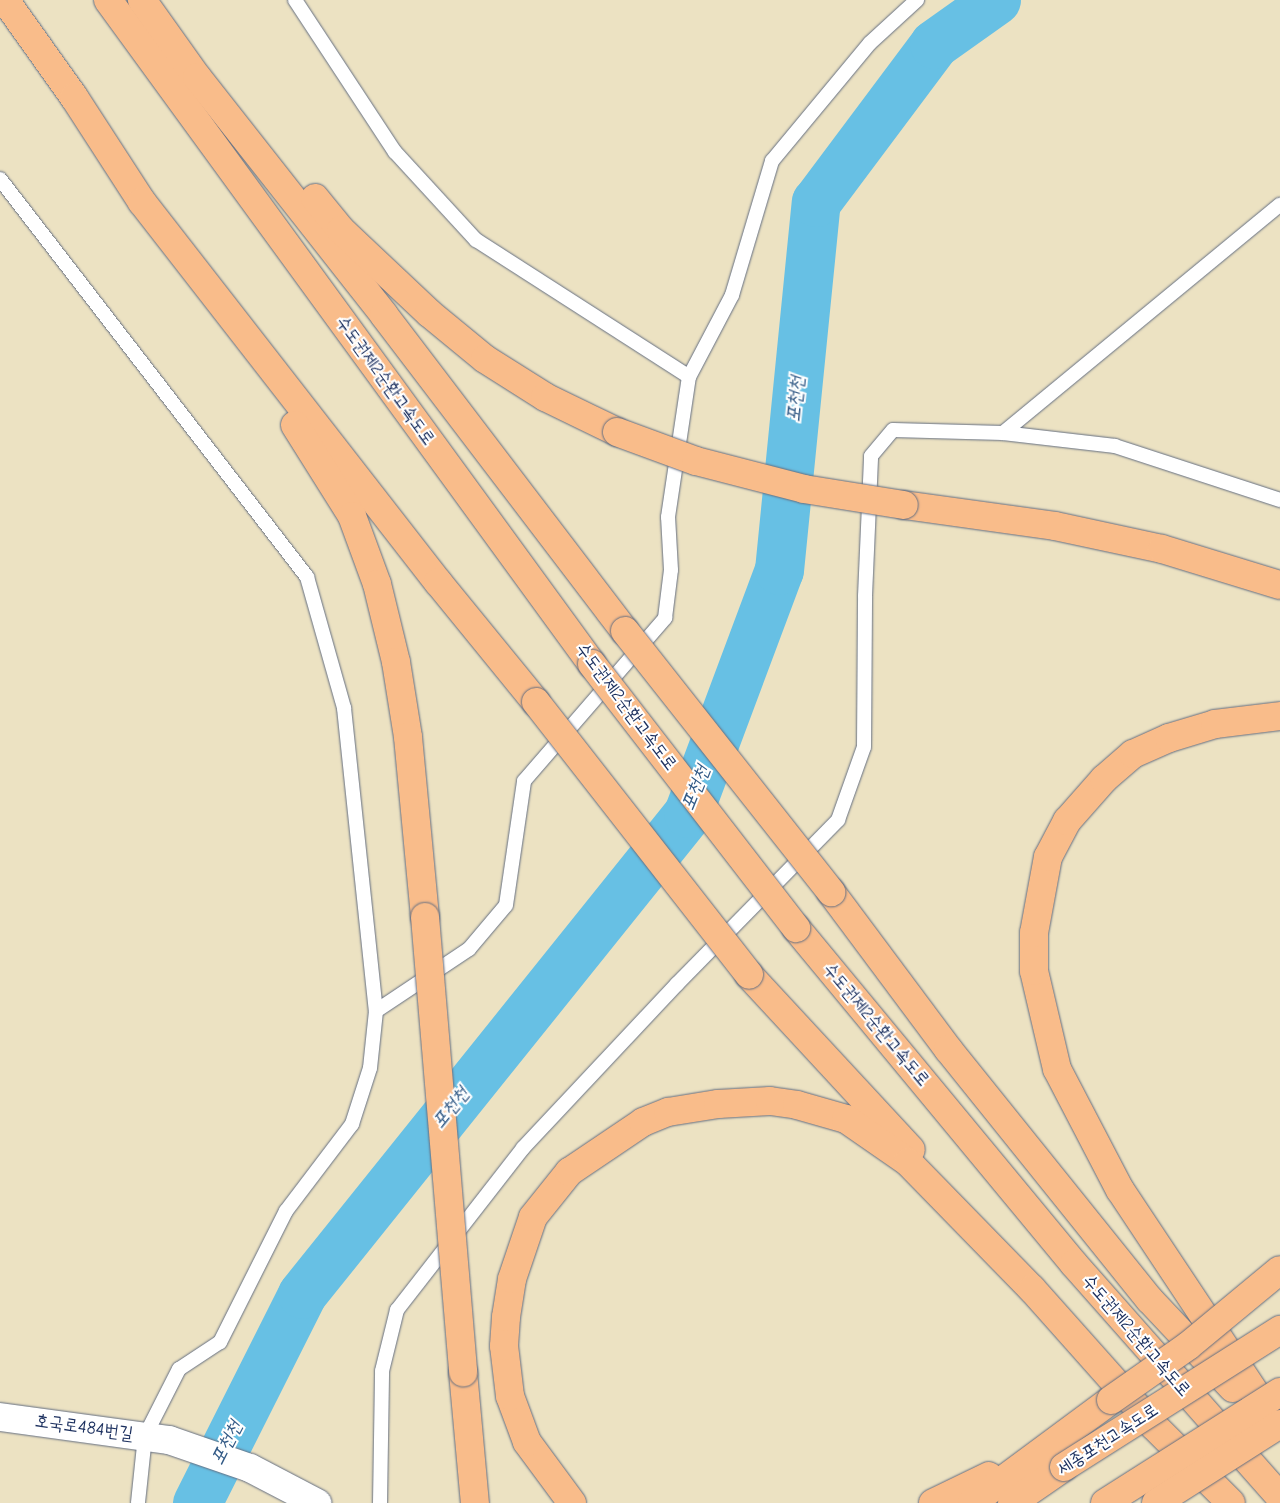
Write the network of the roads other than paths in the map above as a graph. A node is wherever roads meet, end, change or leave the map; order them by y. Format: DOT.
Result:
graph roads {
  1 [pos="4,0"];
  2 [pos="108,0"];
  3 [pos="142,0"];
  4 [pos="152,0"];
  5 [pos="295,0"];
  6 [pos="917,0"];
  7 [pos="175,38"];
  8 [pos="0,179"];
  9 [pos="1280,205"];
  10 [pos="181,253"];
  11 [pos="689,377"];
  12 [pos="1003,433"];
  13 [pos="1280,500"];
  14 [pos="1162,549"];
  15 [pos="1280,584"];
  16 [pos="1280,599"];
  17 [pos="1280,716"];
  18 [pos="376,1012"];
  19 [pos="1280,1270"];
  20 [pos="1032,1289"];
  21 [pos="1280,1294"];
  22 [pos="1280,1330"];
  23 [pos="1188,1346"];
  24 [pos="1280,1392"];
  25 [pos="0,1417"];
  26 [pos="1280,1424"];
  27 [pos="1280,1430"];
  28 [pos="157,1438"];
  29 [pos="1280,1439"];
  30 [pos="1048,1444"];
  31 [pos="1280,1497"];
  32 [pos="138,1503"];
  33 [pos="317,1503"];
  34 [pos="380,1503"];
  35 [pos="475,1503"];
  36 [pos="572,1503"];
  37 [pos="933,1503"];
  38 [pos="972,1503"];
  39 [pos="1012,1503"];
  40 [pos="1105,1503"];
  41 [pos="1156,1503"];
  42 [pos="1231,1503"];
  1 -- 10 [label="highway"];
  2 -- 31 [label="highway, 수도권제2순환고속도로, bridge"];
  3 -- 7 [label="highway, 수도권제2순환고속도로"];
  4 -- 7 [label="highway"];
  5 -- 11 [label="lane"];
  6 -- 11 [label="lane"];
  7 -- 14 [label="highway, bridge"];
  7 -- 29 [label="highway, 수도권제2순환고속도로, bridge"];
  8 -- 18 [label="lane"];
  9 -- 12 [label="lane"];
  10 -- 20 [label="highway, bridge"];
  10 -- 35 [label="highway, bridge"];
  11 -- 18 [label="lane"];
  12 -- 13 [label="lane"];
  12 -- 34 [label="lane"];
  14 -- 15 [label="highway"];
  14 -- 16 [label="highway"];
  17 -- 27 [label="highway"];
  18 -- 28 [label="lane"];
  19 -- 23 [label="highway, bridge"];
  20 -- 36 [label="highway"];
  20 -- 42 [label="highway"];
  21 -- 23 [label="highway, bridge"];
  22 -- 39 [label="highway, 세종포천고속도로, bridge"];
  23 -- 30 [label="highway, bridge"];
  24 -- 40 [label="highway, bridge"];
  25 -- 28 [label="street, 호국로484번길"];
  26 -- 41 [label="highway, bridge"];
  28 -- 32 [label="lane"];
  28 -- 33 [label="street, 호국로484번길"];
  30 -- 37 [label="highway"];
  30 -- 38 [label="highway"];
}
